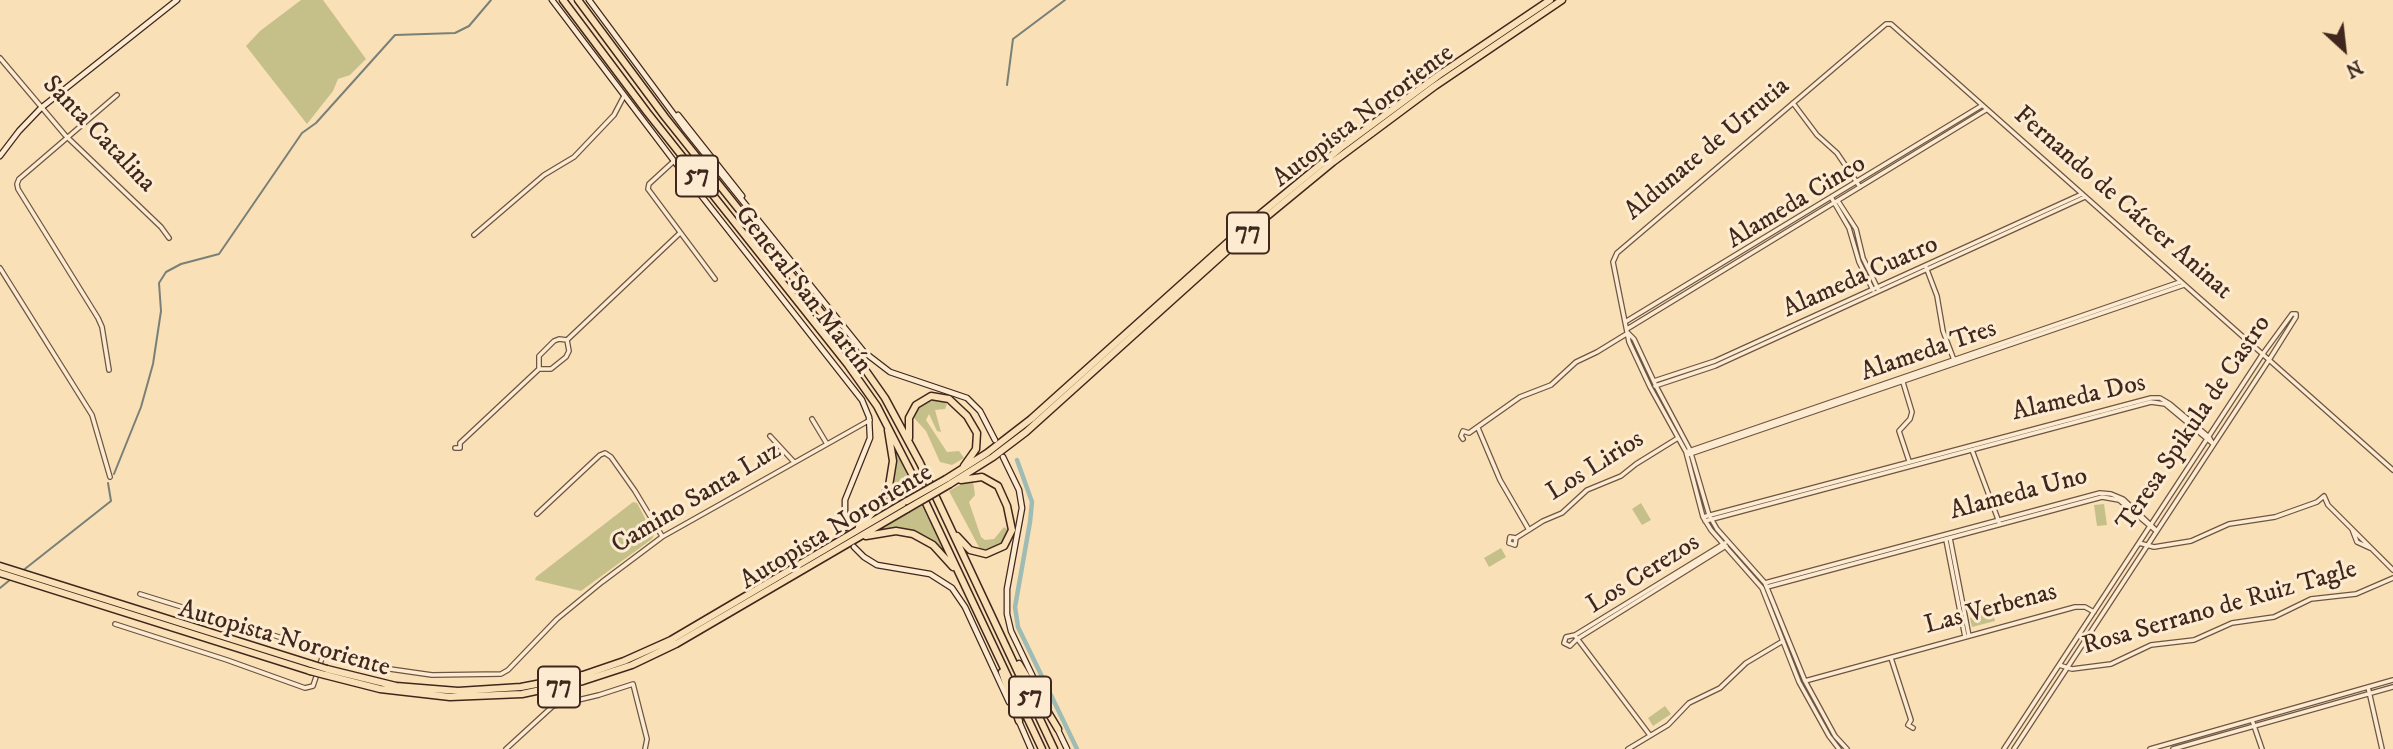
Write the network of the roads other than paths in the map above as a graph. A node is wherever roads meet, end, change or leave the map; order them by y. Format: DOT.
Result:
graph roads {
  1 [pos="177,0"];
  2 [pos="552,0"];
  3 [pos="563,0"];
  4 [pos="578,0"];
  5 [pos="589,0"];
  6 [pos="1550,0"];
  7 [pos="1562,0"];
  8 [pos="1887,24"];
  9 [pos="0,58"];
  10 [pos="5,64"];
  11 [pos="0,69"];
  12 [pos="117,95"];
  13 [pos="624,96"];
  14 [pos="1793,103"];
  15 [pos="1981,106"];
  16 [pos="41,108"];
  17 [pos="1986,110"];
  18 [pos="67,137"];
  19 [pos="0,156"];
  20 [pos="674,161"];
  21 [pos="1856,182"];
  22 [pos="1860,187"];
  23 [pos="1833,196"];
  24 [pos="2083,196"];
  25 [pos="1836,202"];
  26 [pos="680,233"];
  27 [pos="474,235"];
  28 [pos="169,238"];
  29 [pos="1926,267"];
  30 [pos="0,268"];
  31 [pos="715,279"];
  32 [pos="2182,283"];
  33 [pos="1876,290"];
  34 [pos="1625,322"];
  35 [pos="1628,331"];
  36 [pos="568,340"];
  37 [pos="2262,355"];
  38 [pos="2269,360"];
  39 [pos="1954,361"];
  40 [pos="539,369"];
  41 [pos="109,370"];
  42 [pos="1902,379"];
  43 [pos="1652,384"];
  44 [pos="884,418"];
  45 [pos="812,419"];
  46 [pos="870,420"];
  47 [pos="1478,428"];
  48 [pos="1469,433"];
  49 [pos="770,436"];
  50 [pos="1681,436"];
  51 [pos="995,439"];
  52 [pos="2207,439"];
  53 [pos="460,443"];
  54 [pos="827,444"];
  55 [pos="910,444"];
  56 [pos="2213,444"];
  57 [pos="1971,447"];
  58 [pos="1689,453"];
  59 [pos="1003,457"];
  60 [pos="794,462"];
  61 [pos="1910,464"];
  62 [pos="2393,470"];
  63 [pos="957,472"];
  64 [pos="110,477"];
  65 [pos="948,482"];
  66 [pos="907,505"];
  67 [pos="537,514"];
  68 [pos="1707,518"];
  69 [pos="1999,523"];
  70 [pos="2150,525"];
  71 [pos="845,528"];
  72 [pos="1529,530"];
  73 [pos="952,531"];
  74 [pos="2157,531"];
  75 [pos="853,533"];
  76 [pos="1948,536"];
  77 [pos="663,537"];
  78 [pos="1516,538"];
  79 [pos="1727,543"];
  80 [pos="2139,543"];
  81 [pos="851,546"];
  82 [pos="2146,547"];
  83 [pos="1,570"];
  84 [pos="2393,570"];
  85 [pos="962,580"];
  86 [pos="2392,580"];
  87 [pos="1766,585"];
  88 [pos="1760,587"];
  89 [pos="140,594"];
  90 [pos="2094,612"];
  91 [pos="2100,616"];
  92 [pos="115,624"];
  93 [pos="1967,637"];
  94 [pos="1786,639"];
  95 [pos="1006,644"];
  96 [pos="994,647"];
  97 [pos="324,652"];
  98 [pos="1891,658"];
  99 [pos="2059,665"];
  100 [pos="2066,669"];
  101 [pos="326,672"];
  102 [pos="2393,680"];
  103 [pos="1802,681"];
  104 [pos="2368,687"];
  105 [pos="2393,687"];
  106 [pos="2370,694"];
  107 [pos="1911,720"];
  108 [pos="2252,720"];
  109 [pos="1019,721"];
  110 [pos="2253,726"];
  111 [pos="1058,729"];
  112 [pos="1649,734"];
  113 [pos="2175,742"];
  114 [pos="1838,747"];
  115 [pos="645,748"];
  116 [pos="506,749"];
  117 [pos="1031,749"];
  118 [pos="1042,749"];
  119 [pos="1055,749"];
  120 [pos="1067,749"];
  121 [pos="1628,749"];
  122 [pos="1847,749"];
  123 [pos="2004,749"];
  124 [pos="2014,749"];
  125 [pos="2150,749"];
  126 [pos="2176,749"];
  127 [pos="2262,749"];
  128 [pos="2382,749"];
  1 -- 16 [label="street"];
  2 -- 13 [label="street, General San Martín"];
  3 -- 44 [label="highway, 57"];
  4 -- 55 [label="highway, 57"];
  5 -- 51 [label="street, General San Martín"];
  6 -- 63 [label="highway, Autopista Nororiente / 77"];
  7 -- 65 [label="highway, Autopista Nororiente / 77"];
  8 -- 14 [label="street, Aldunate de Urrutia"];
  8 -- 15 [label="street, Fernando de Cárcer Aninat"];
  9 -- 10 [label="street, Santa Catalina"];
  10 -- 11 [label="street"];
  10 -- 16 [label="street, Santa Catalina"];
  12 -- 18 [label="street"];
  13 -- 20 [label="street, General San Martín"];
  13 -- 27 [label="street"];
  14 -- 21 [label="street"];
  14 -- 34 [label="street, Aldunate de Urrutia"];
  15 -- 17 [label="street, Fernando de Cárcer Aninat"];
  15 -- 21 [label="street, Alameda Cinco"];
  16 -- 18 [label="street, Santa Catalina"];
  16 -- 19 [label="street"];
  17 -- 22 [label="street, Alameda Cinco"];
  17 -- 24 [label="street, Fernando de Cárcer Aninat"];
  18 -- 28 [label="street, Santa Catalina"];
  18 -- 41 [label="street"];
  20 -- 26 [label="street"];
  20 -- 46 [label="street, General San Martín"];
  21 -- 22 [label="street"];
  21 -- 23 [label="street, Alameda Cinco"];
  22 -- 25 [label="street, Alameda Cinco"];
  23 -- 25 [label="street"];
  23 -- 34 [label="street, Alameda Cinco"];
  24 -- 29 [label="street, Alameda Cuatro"];
  24 -- 32 [label="street, Fernando de Cárcer Aninat"];
  25 -- 33 [label="street"];
  25 -- 35 [label="street, Alameda Cinco"];
  26 -- 31 [label="street"];
  26 -- 36 [label="street"];
  29 -- 33 [label="street, Alameda Cuatro"];
  29 -- 39 [label="street"];
  30 -- 64 [label="street"];
  32 -- 37 [label="street, Fernando de Cárcer Aninat"];
  32 -- 39 [label="street, Alameda Tres"];
  33 -- 43 [label="street, Alameda Cuatro"];
  34 -- 35 [label="street, Aldunate de Urrutia"];
  35 -- 43 [label="street, Aldunate de Urrutia"];
  35 -- 47 [label="street"];
  36 -- 40 [label="street"];
  36 -- 40 [label="street"];
  37 -- 38 [label="street, Fernando de Cárcer Aninat"];
  37 -- 38 [label="street, Teresa Spikula de Castro"];
  37 -- 52 [label="street, Teresa Spikula de Castro"];
  38 -- 56 [label="street, Teresa Spikula de Castro"];
  38 -- 62 [label="street, Fernando de Cárcer Aninat"];
  39 -- 42 [label="street, Alameda Tres"];
  40 -- 53 [label="street"];
  42 -- 58 [label="street, Alameda Tres"];
  42 -- 61 [label="street"];
  43 -- 50 [label="street, Aldunate de Urrutia"];
  44 -- 75 [label="highway"];
  44 -- 85 [label="highway, 57"];
  45 -- 54 [label="street"];
  46 -- 54 [label="street, Camino Santa Luz"];
  46 -- 71 [label="street"];
  47 -- 48 [label="street"];
  47 -- 72 [label="street, Los Lirios"];
  49 -- 60 [label="street"];
  50 -- 58 [label="street, Aldunate de Urrutia"];
  50 -- 72 [label="street, Los Lirios"];
  52 -- 56 [label="street, Alameda Dos"];
  52 -- 57 [label="street, Alameda Dos"];
  52 -- 70 [label="street, Teresa Spikula de Castro"];
  54 -- 60 [label="street, Camino Santa Luz"];
  55 -- 63 [label="highway"];
  55 -- 73 [label="highway, 57"];
  56 -- 74 [label="street, Teresa Spikula de Castro"];
  57 -- 61 [label="street, Alameda Dos"];
  57 -- 69 [label="street"];
  58 -- 68 [label="street, Aldunate de Urrutia"];
  59 -- 111 [label="street"];
  60 -- 77 [label="street, Camino Santa Luz"];
  61 -- 68 [label="street, Alameda Dos"];
  63 -- 65 [label="highway, Autopista Nororiente / 77"];
  65 -- 66 [label="highway, Autopista Nororiente / 77, bridge"];
  65 -- 73 [label="highway"];
  66 -- 75 [label="highway, Autopista Nororiente / 77"];
  66 -- 81 [label="highway, Autopista Nororiente / 77"];
  67 -- 77 [label="street"];
  68 -- 79 [label="street, Aldunate de Urrutia"];
  69 -- 70 [label="street, Alameda Uno"];
  69 -- 76 [label="street, Alameda Uno"];
  70 -- 74 [label="street, Alameda Uno"];
  70 -- 80 [label="street, Teresa Spikula de Castro"];
  72 -- 78 [label="street, Los Lirios"];
  73 -- 95 [label="highway, 57"];
  74 -- 82 [label="street, Teresa Spikula de Castro"];
  75 -- 101 [label="highway, Autopista Nororiente / 77"];
  76 -- 87 [label="street, Alameda Uno"];
  76 -- 93 [label="street"];
  77 -- 97 [label="street, Camino Santa Luz"];
  79 -- 87 [label="street, Aldunate de Urrutia"];
  79 -- 88 [label="street, Aldunate de Urrutia"];
  79 -- 112 [label="street, Los Cerezos"];
  80 -- 82 [label="street"];
  80 -- 90 [label="street, Teresa Spikula de Castro"];
  81 -- 85 [label="highway"];
  81 -- 101 [label="highway, Autopista Nororiente / 77"];
  81 -- 109 [label="street"];
  82 -- 84 [label="street, Rosa Serrano de Ruiz Tagle"];
  82 -- 91 [label="street, Teresa Spikula de Castro"];
  83 -- 101 [label="highway, Autopista Nororiente / 77, bridge"];
  85 -- 96 [label="highway, 57"];
  86 -- 100 [label="street, Rosa Serrano de Ruiz Tagle"];
  87 -- 88 [label="street, Alameda Uno"];
  87 -- 94 [label="street, Aldunate de Urrutia"];
  88 -- 94 [label="street, Aldunate de Urrutia"];
  89 -- 97 [label="street"];
  90 -- 91 [label="street, Las Verbenas"];
  90 -- 93 [label="street, Las Verbenas"];
  90 -- 99 [label="street, Teresa Spikula de Castro"];
  91 -- 100 [label="street, Teresa Spikula de Castro"];
  92 -- 97 [label="street"];
  93 -- 98 [label="street, Las Verbenas"];
  94 -- 103 [label="street, Aldunate de Urrutia"];
  94 -- 112 [label="street"];
  95 -- 111 [label="highway"];
  95 -- 119 [label="highway, 57"];
  96 -- 109 [label="highway"];
  96 -- 118 [label="highway, 57"];
  98 -- 103 [label="street, Las Verbenas"];
  98 -- 107 [label="street"];
  99 -- 100 [label="street, Rosa Serrano de Ruiz Tagle"];
  99 -- 123 [label="street, Teresa Spikula de Castro"];
  100 -- 124 [label="street, Teresa Spikula de Castro"];
  102 -- 104 [label="street"];
  103 -- 114 [label="street, Aldunate de Urrutia"];
  104 -- 106 [label="street"];
  104 -- 108 [label="street"];
  105 -- 106 [label="street"];
  106 -- 110 [label="street"];
  106 -- 128 [label="street"];
  108 -- 110 [label="street"];
  108 -- 113 [label="street"];
  109 -- 117 [label="street"];
  110 -- 126 [label="street"];
  110 -- 127 [label="street"];
  111 -- 120 [label="street"];
  112 -- 121 [label="street"];
  113 -- 125 [label="street"];
  113 -- 126 [label="street"];
  114 -- 122 [label="street, Aldunate de Urrutia"];
  115 -- 116 [label="street"];
}
